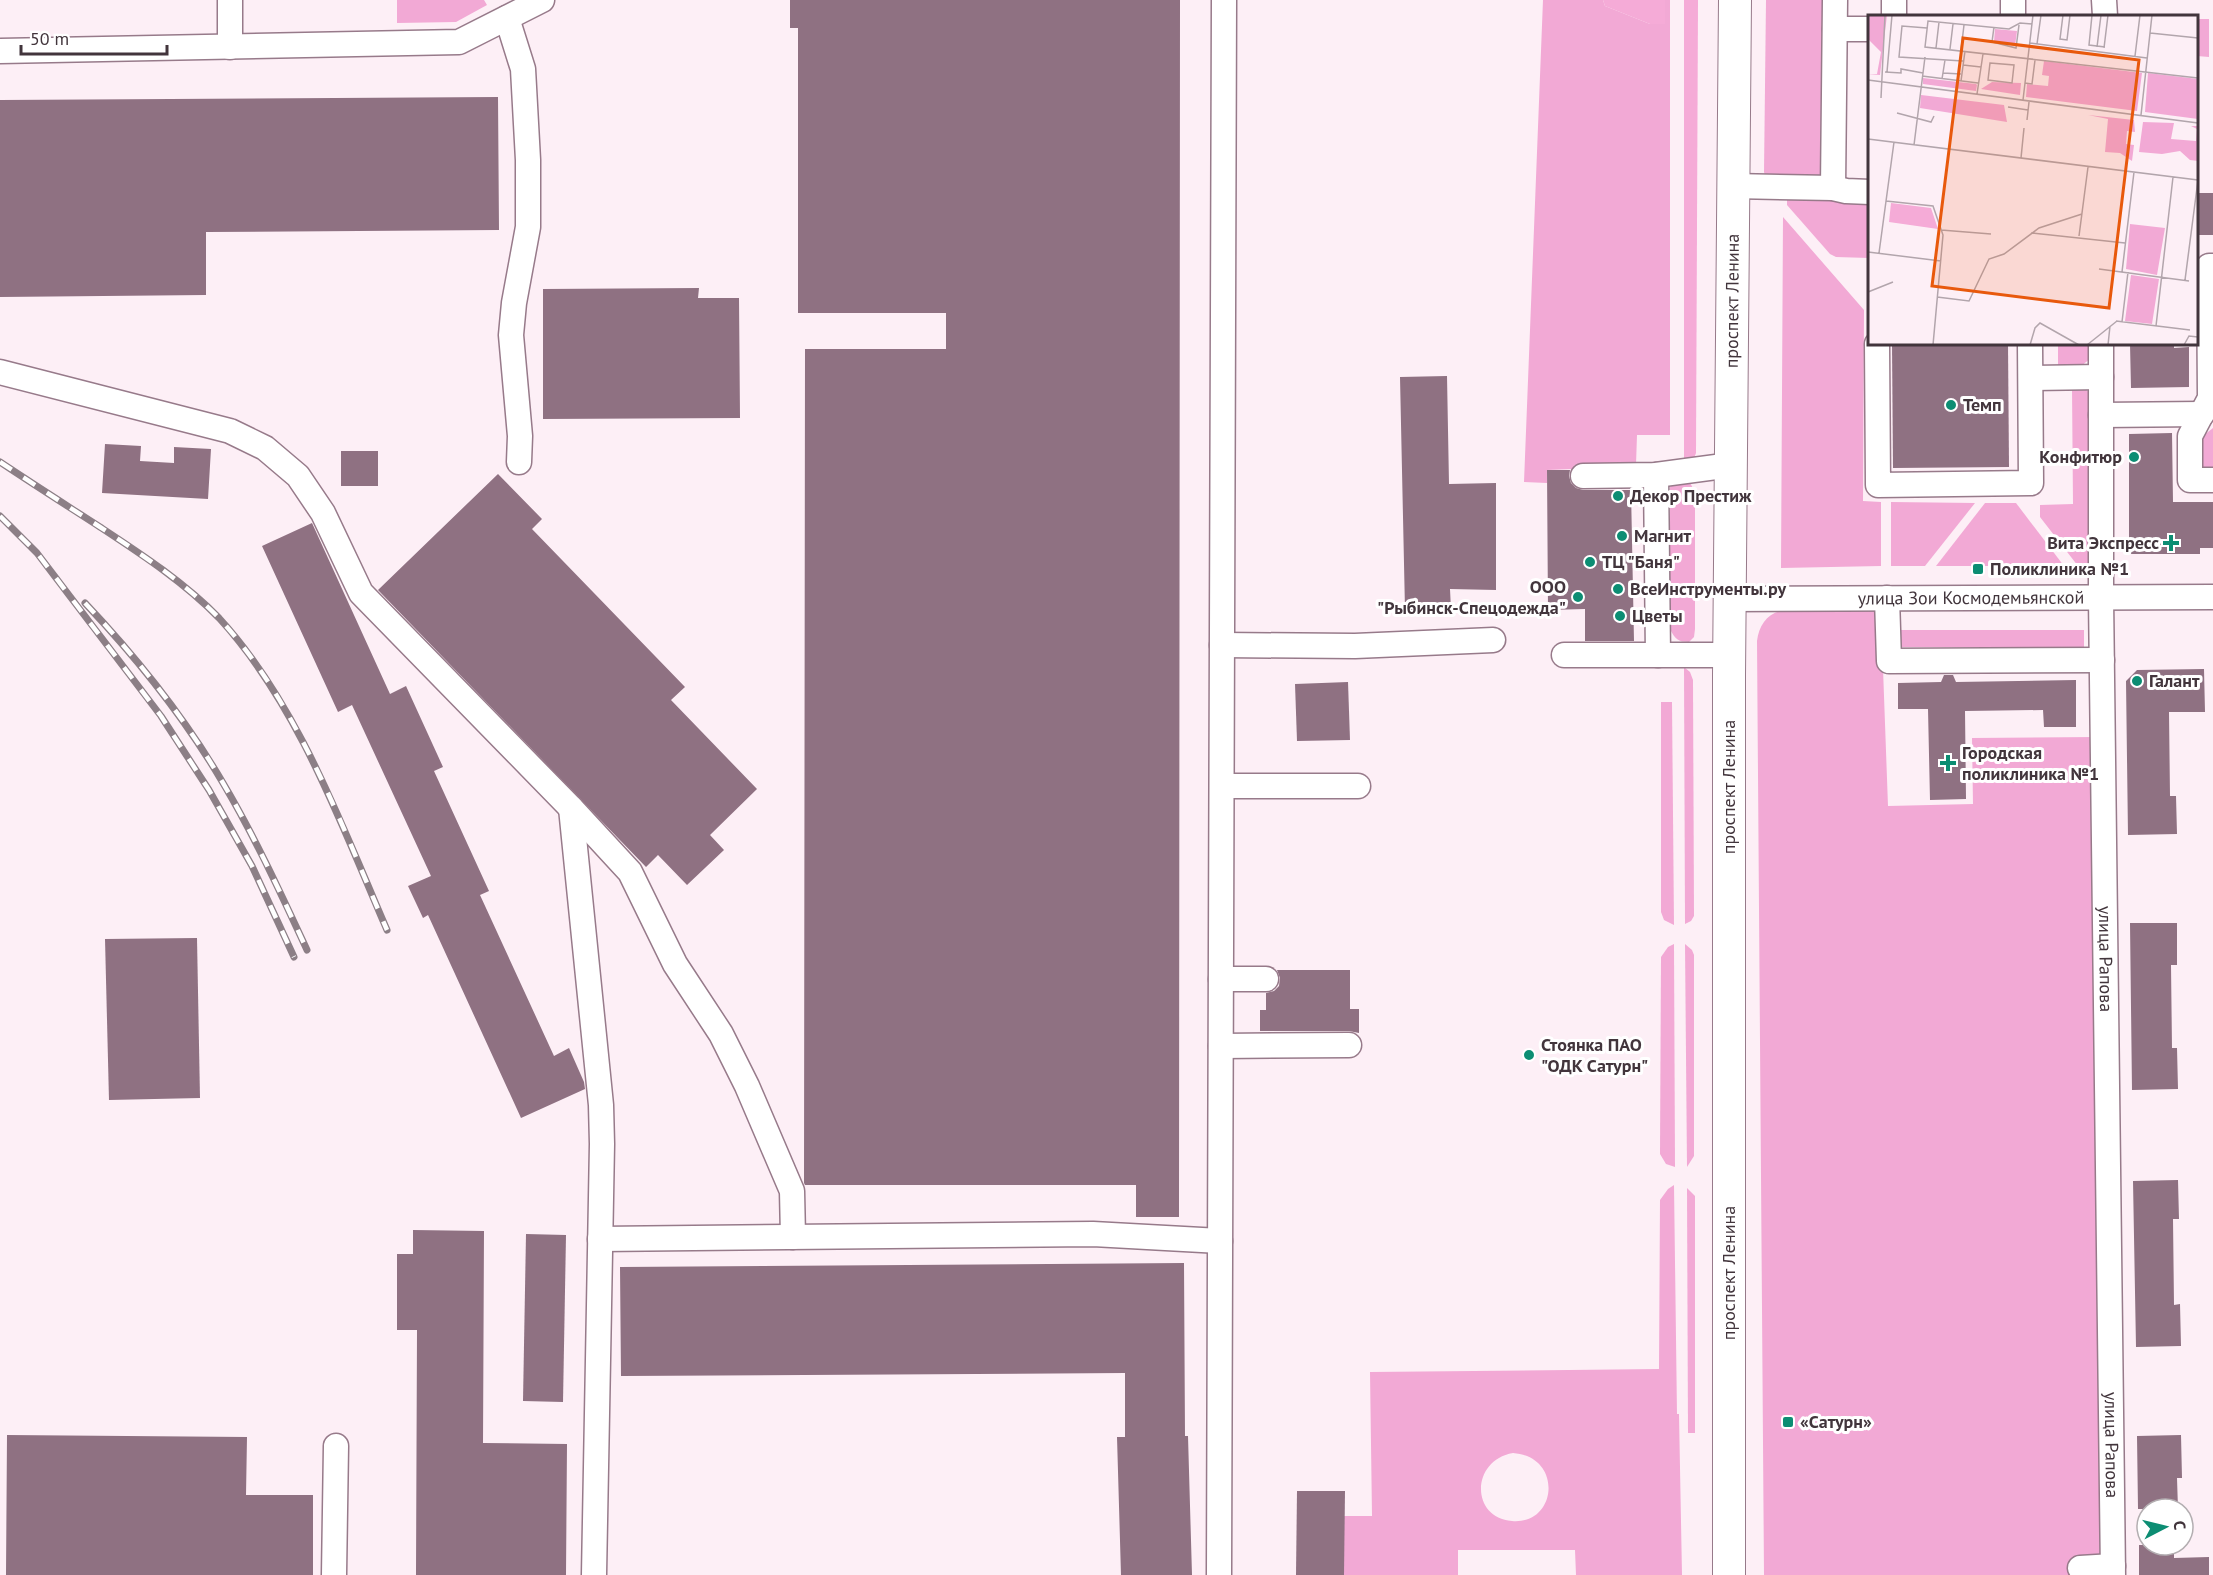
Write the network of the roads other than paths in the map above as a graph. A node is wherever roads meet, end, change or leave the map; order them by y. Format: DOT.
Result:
graph roads {
  1 [pos="230,0"];
  2 [pos="542,0"];
  3 [pos="1224,0"];
  4 [pos="1735,0"];
  5 [pos="1835,0"];
  6 [pos="2104,0"];
  7 [pos="2105,15"];
  8 [pos="507,18"];
  9 [pos="1835,29"];
  10 [pos="1868,30"];
  11 [pos="230,47"];
  12 [pos="0,51"];
  13 [pos="1733,186"];
  14 [pos="1833,188"];
  15 [pos="1868,192"];
  16 [pos="2213,266"];
  17 [pos="1877,345"];
  18 [pos="2030,345"];
  19 [pos="2101,345"];
  20 [pos="0,372"];
  21 [pos="2101,377"];
  22 [pos="2031,378"];
  23 [pos="2202,414"];
  24 [pos="2101,415"];
  25 [pos="519,462"];
  26 [pos="1731,465"];
  27 [pos="1656,475"];
  28 [pos="1583,476"];
  29 [pos="2213,480"];
  30 [pos="2102,597"];
  31 [pos="2213,597"];
  32 [pos="1887,598"];
  33 [pos="1729,599"];
  34 [pos="1493,640"];
  35 [pos="1222,645"];
  36 [pos="1564,655"];
  37 [pos="1658,655"];
  38 [pos="1729,655"];
  39 [pos="2102,660"];
  40 [pos="1222,786"];
  41 [pos="1358,786"];
  42 [pos="571,808"];
  43 [pos="1221,979"];
  44 [pos="1266,979"];
  45 [pos="1349,1045"];
  46 [pos="1221,1046"];
  47 [pos="793,1237"];
  48 [pos="600,1239"];
  49 [pos="1220,1241"];
  50 [pos="336,1446"];
  51 [pos="2080,1568"];
  52 [pos="2113,1571"];
  53 [pos="334,1575"];
  54 [pos="594,1575"];
  55 [pos="1219,1575"];
  56 [pos="1729,1575"];
  1 -- 11 [label="street"];
  2 -- 8 [label="street"];
  3 -- 35 [label="street"];
  4 -- 13 [label="main road, проспект Ленина"];
  5 -- 9 [label="street"];
  6 -- 7 [label="street"];
  8 -- 11 [label="street"];
  8 -- 25 [label="street"];
  9 -- 10 [label="street"];
  9 -- 14 [label="street"];
  11 -- 12 [label="street"];
  13 -- 14 [label="street"];
  13 -- 26 [label="main road, проспект Ленина"];
  14 -- 15 [label="street"];
  16 -- 23 [label="street"];
  17 -- 22 [label="street"];
  18 -- 22 [label="street"];
  19 -- 21 [label="street, улица Рапова"];
  20 -- 42 [label="street"];
  21 -- 22 [label="street"];
  21 -- 24 [label="street, улица Рапова"];
  23 -- 24 [label="street"];
  23 -- 29 [label="street"];
  24 -- 30 [label="street, улица Рапова"];
  26 -- 27 [label="street"];
  26 -- 33 [label="main road, проспект Ленина"];
  27 -- 28 [label="street"];
  27 -- 37 [label="street"];
  30 -- 31 [label="street, улица Зои Космодемьянской"];
  30 -- 32 [label="street, улица Зои Космодемьянской"];
  30 -- 39 [label="street, улица Рапова"];
  32 -- 33 [label="street, улица Зои Космодемьянской"];
  32 -- 39 [label="street"];
  33 -- 38 [label="main road, проспект Ленина"];
  34 -- 35 [label="street"];
  35 -- 40 [label="street"];
  36 -- 37 [label="street"];
  37 -- 38 [label="street"];
  38 -- 56 [label="main road, проспект Ленина"];
  39 -- 52 [label="street, улица Рапова"];
  40 -- 41 [label="street"];
  40 -- 43 [label="street"];
  42 -- 47 [label="street"];
  42 -- 48 [label="street"];
  43 -- 44 [label="street"];
  43 -- 46 [label="street"];
  45 -- 46 [label="street"];
  46 -- 49 [label="street"];
  47 -- 48 [label="street"];
  47 -- 49 [label="street"];
  48 -- 54 [label="street"];
  49 -- 55 [label="street"];
  50 -- 53 [label="street"];
  51 -- 52 [label="street"];
}
